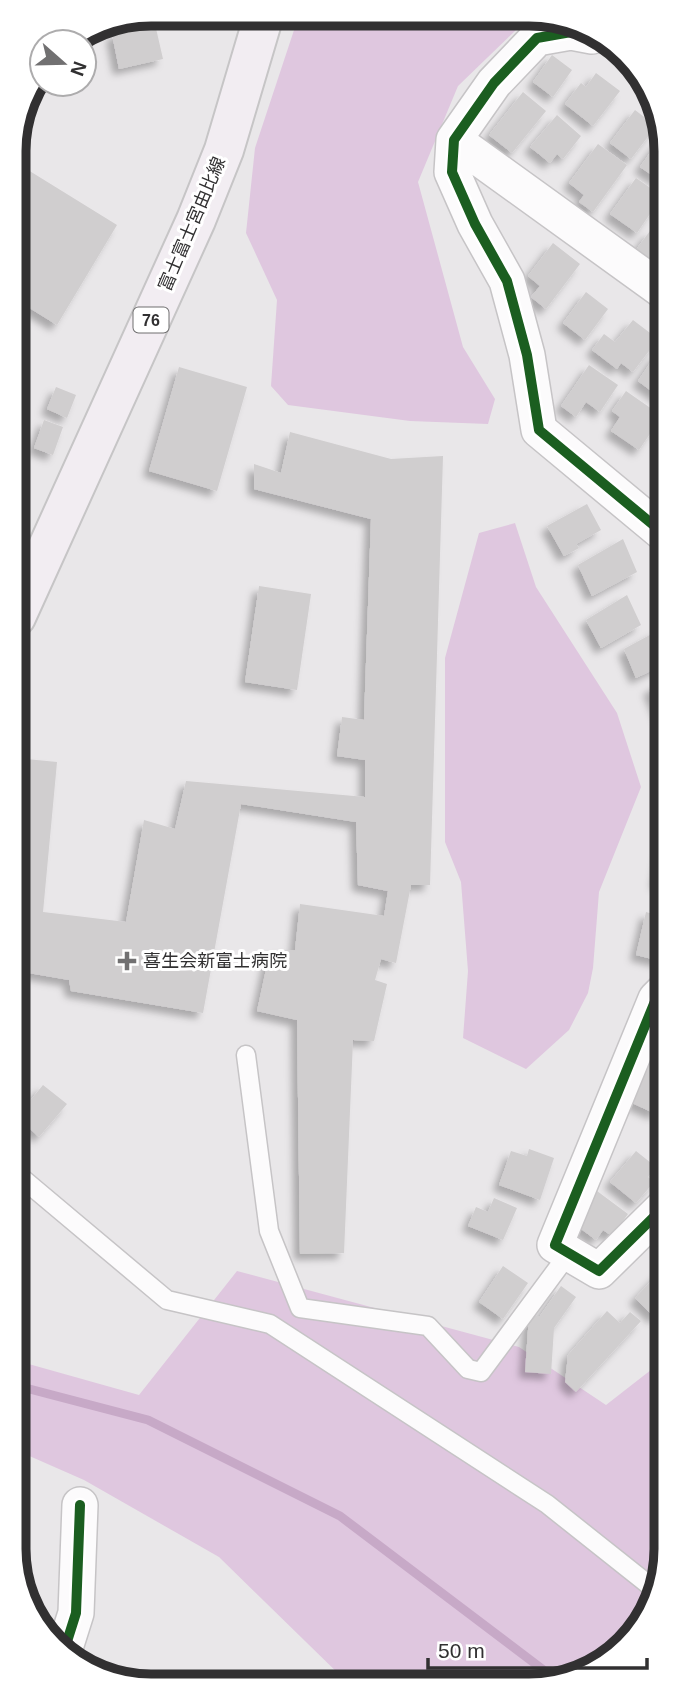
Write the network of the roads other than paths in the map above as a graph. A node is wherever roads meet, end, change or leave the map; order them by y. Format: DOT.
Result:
graph roads {
  1 [pos="261,26"];
  2 [pos="567,33"];
  3 [pos="454,140"];
  4 [pos="654,284"];
  5 [pos="654,525"];
  6 [pos="27,593"];
  7 [pos="653,1005"];
  8 [pos="246,1055"];
  9 [pos="26,1182"];
  10 [pos="653,1218"];
  11 [pos="569,1253"];
  12 [pos="80,1505"];
  13 [pos="648,1584"];
  14 [pos="67,1641"];
  1 -- 6 [label="main road, 富士富士宮由比線 / 76"];
  2 -- 3 [label="street"];
  3 -- 4 [label="street"];
  3 -- 5 [label="street"];
  7 -- 11 [label="street"];
  8 -- 11 [label="lane"];
  9 -- 13 [label="lane"];
  10 -- 11 [label="street"];
  12 -- 14 [label="street"];
}
